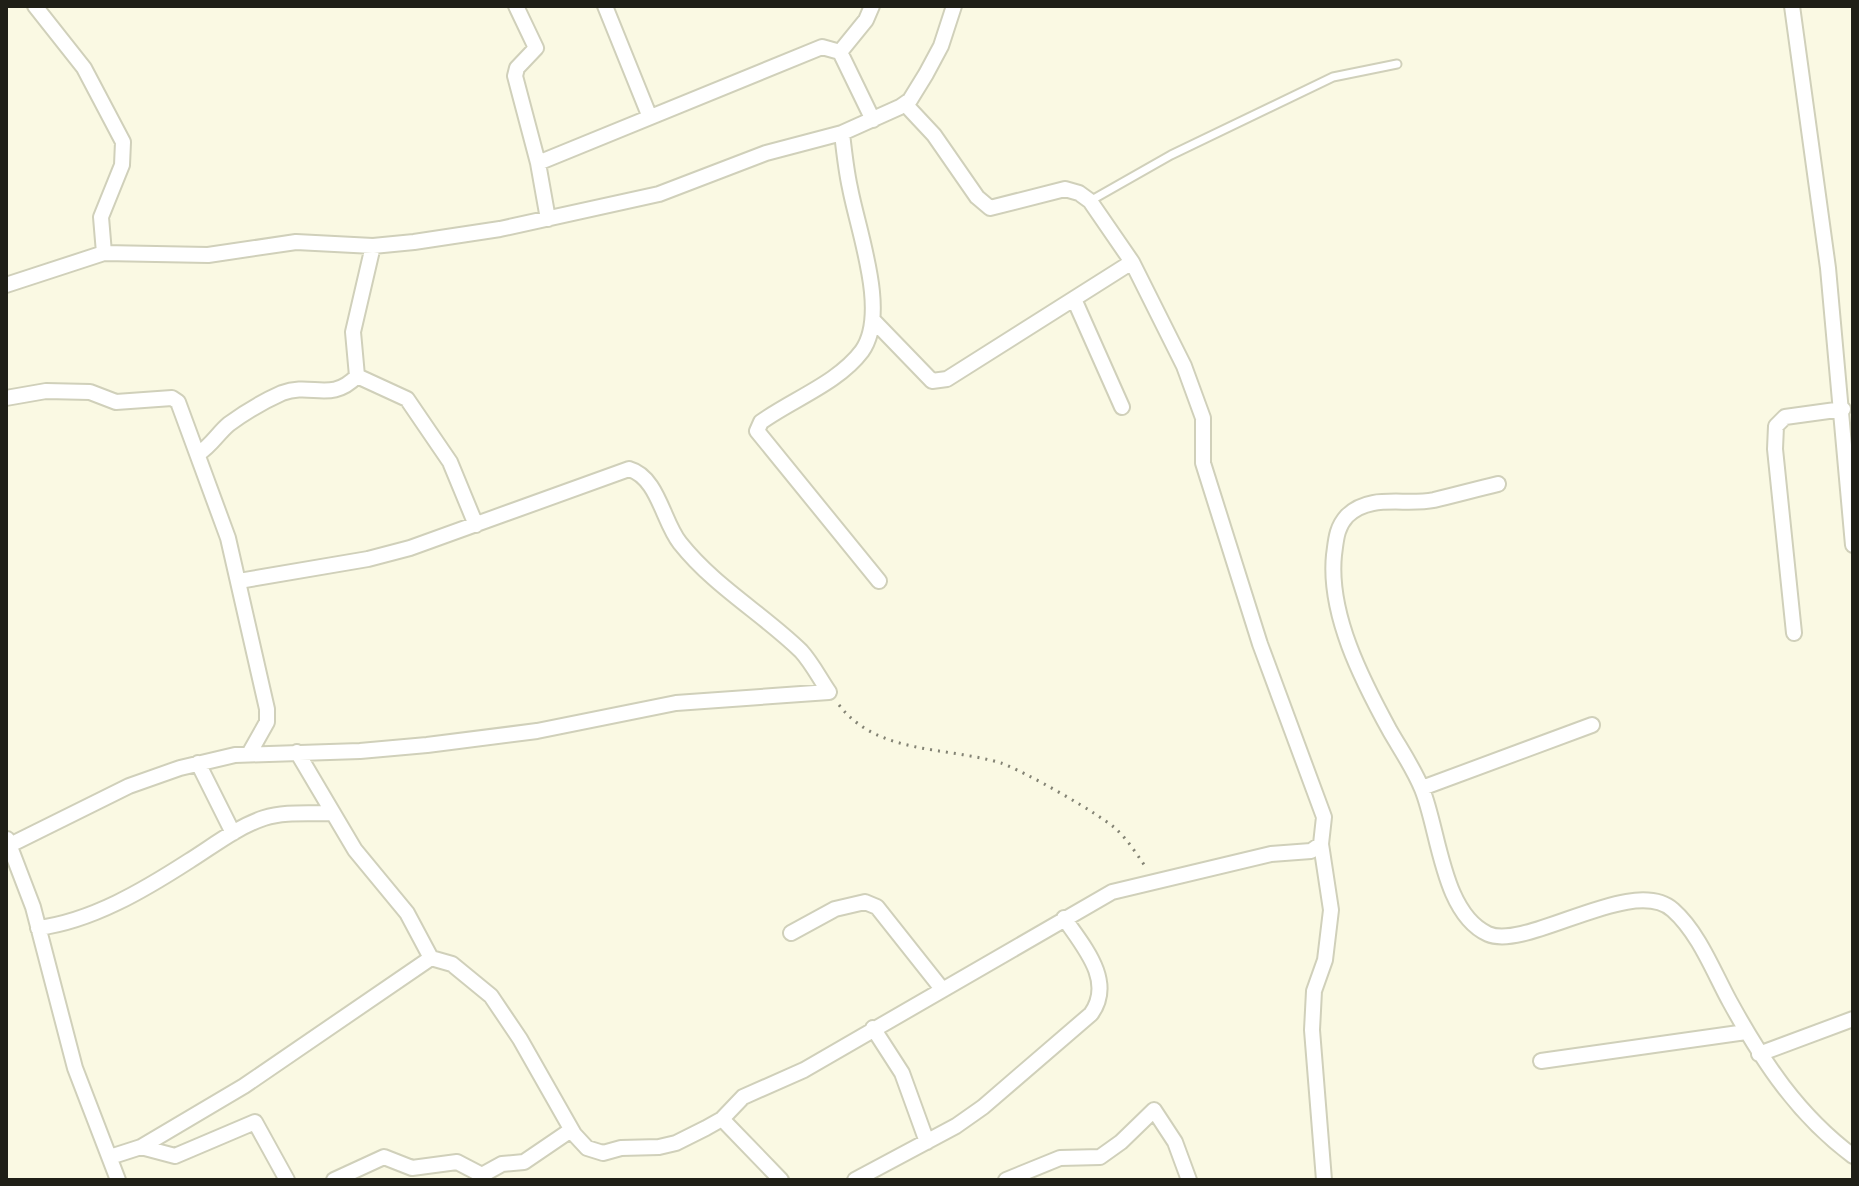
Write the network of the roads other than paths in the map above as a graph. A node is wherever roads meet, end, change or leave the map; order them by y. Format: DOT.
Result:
graph roads {
  1 [pos="35,6"];
  2 [pos="516,6"];
  3 [pos="605,6"];
  4 [pos="872,6"];
  5 [pos="954,6"];
  6 [pos="1792,6"];
  7 [pos="840,52"];
  8 [pos="1397,64"];
  9 [pos="905,104"];
  10 [pos="649,115"];
  11 [pos="873,120"];
  12 [pos="842,133"];
  13 [pos="538,163"];
  14 [pos="1090,201"];
  15 [pos="548,219"];
  16 [pos="373,246"];
  17 [pos="104,253"];
  18 [pos="1132,262"];
  19 [pos="6,285"];
  20 [pos="1074,299"];
  21 [pos="873,320"];
  22 [pos="357,376"];
  23 [pos="8,392"];
  24 [pos="1122,407"];
  25 [pos="1843,409"];
  26 [pos="198,454"];
  27 [pos="1498,484"];
  28 [pos="476,525"];
  29 [pos="1853,545"];
  30 [pos="239,581"];
  31 [pos="879,581"];
  32 [pos="1794,633"];
  33 [pos="1592,725"];
  34 [pos="297,752"];
  35 [pos="249,754"];
  36 [pos="198,763"];
  37 [pos="1422,788"];
  38 [pos="332,813"];
  39 [pos="233,833"];
  40 [pos="8,841"];
  41 [pos="1321,844"];
  42 [pos="1064,918"];
  43 [pos="38,928"];
  44 [pos="791,933"];
  45 [pos="431,958"];
  46 [pos="942,989"];
  47 [pos="1853,1019"];
  48 [pos="873,1028"];
  49 [pos="1746,1032"];
  50 [pos="1759,1054"];
  51 [pos="1541,1061"];
  52 [pos="722,1119"];
  53 [pos="571,1130"];
  54 [pos="927,1142"];
  55 [pos="141,1147"];
  56 [pos="1853,1156"];
  57 [pos="110,1157"];
  58 [pos="863,1178"];
  59 [pos="118,1180"];
  60 [pos="287,1180"];
  61 [pos="334,1180"];
  62 [pos="781,1180"];
  63 [pos="1006,1180"];
  64 [pos="1189,1180"];
  65 [pos="1324,1180"];
  1 -- 17 [label="street"];
  2 -- 13 [label="street"];
  3 -- 10 [label="street"];
  4 -- 7 [label="street"];
  5 -- 9 [label="street"];
  6 -- 25 [label="street"];
  7 -- 10 [label="street"];
  7 -- 11 [label="street"];
  8 -- 14 [label="lane"];
  9 -- 11 [label="street"];
  9 -- 14 [label="street"];
  10 -- 13 [label="street"];
  11 -- 12 [label="street"];
  12 -- 15 [label="street"];
  12 -- 21 [label="street"];
  13 -- 15 [label="street"];
  14 -- 18 [label="street"];
  15 -- 16 [label="street"];
  16 -- 17 [label="street"];
  16 -- 22 [label="street"];
  17 -- 19 [label="street"];
  18 -- 20 [label="street"];
  18 -- 41 [label="street"];
  20 -- 21 [label="street"];
  20 -- 24 [label="street"];
  21 -- 31 [label="street"];
  22 -- 26 [label="street"];
  22 -- 28 [label="street"];
  23 -- 26 [label="street"];
  25 -- 29 [label="street"];
  25 -- 32 [label="street"];
  26 -- 30 [label="street"];
  27 -- 37 [label="street"];
  28 -- 30 [label="street"];
  28 -- 34 [label="street"];
  30 -- 35 [label="street"];
  33 -- 37 [label="street"];
  34 -- 35 [label="street"];
  34 -- 38 [label="street"];
  35 -- 36 [label="street"];
  36 -- 39 [label="street"];
  36 -- 40 [label="street"];
  37 -- 49 [label="street"];
  38 -- 39 [label="street"];
  38 -- 45 [label="street"];
  39 -- 43 [label="street"];
  40 -- 43 [label="street"];
  41 -- 42 [label="street"];
  41 -- 65 [label="street"];
  42 -- 46 [label="street"];
  42 -- 54 [label="street"];
  43 -- 57 [label="street"];
  44 -- 46 [label="street"];
  45 -- 53 [label="street"];
  45 -- 55 [label="street"];
  46 -- 48 [label="street"];
  47 -- 50 [label="street"];
  48 -- 52 [label="street"];
  48 -- 54 [label="street"];
  49 -- 50 [label="street"];
  49 -- 51 [label="street"];
  50 -- 56 [label="street"];
  52 -- 53 [label="street"];
  52 -- 62 [label="street"];
  53 -- 61 [label="street"];
  54 -- 58 [label="street"];
  55 -- 57 [label="street"];
  55 -- 60 [label="street"];
  57 -- 59 [label="street"];
  63 -- 64 [label="street"];
}
